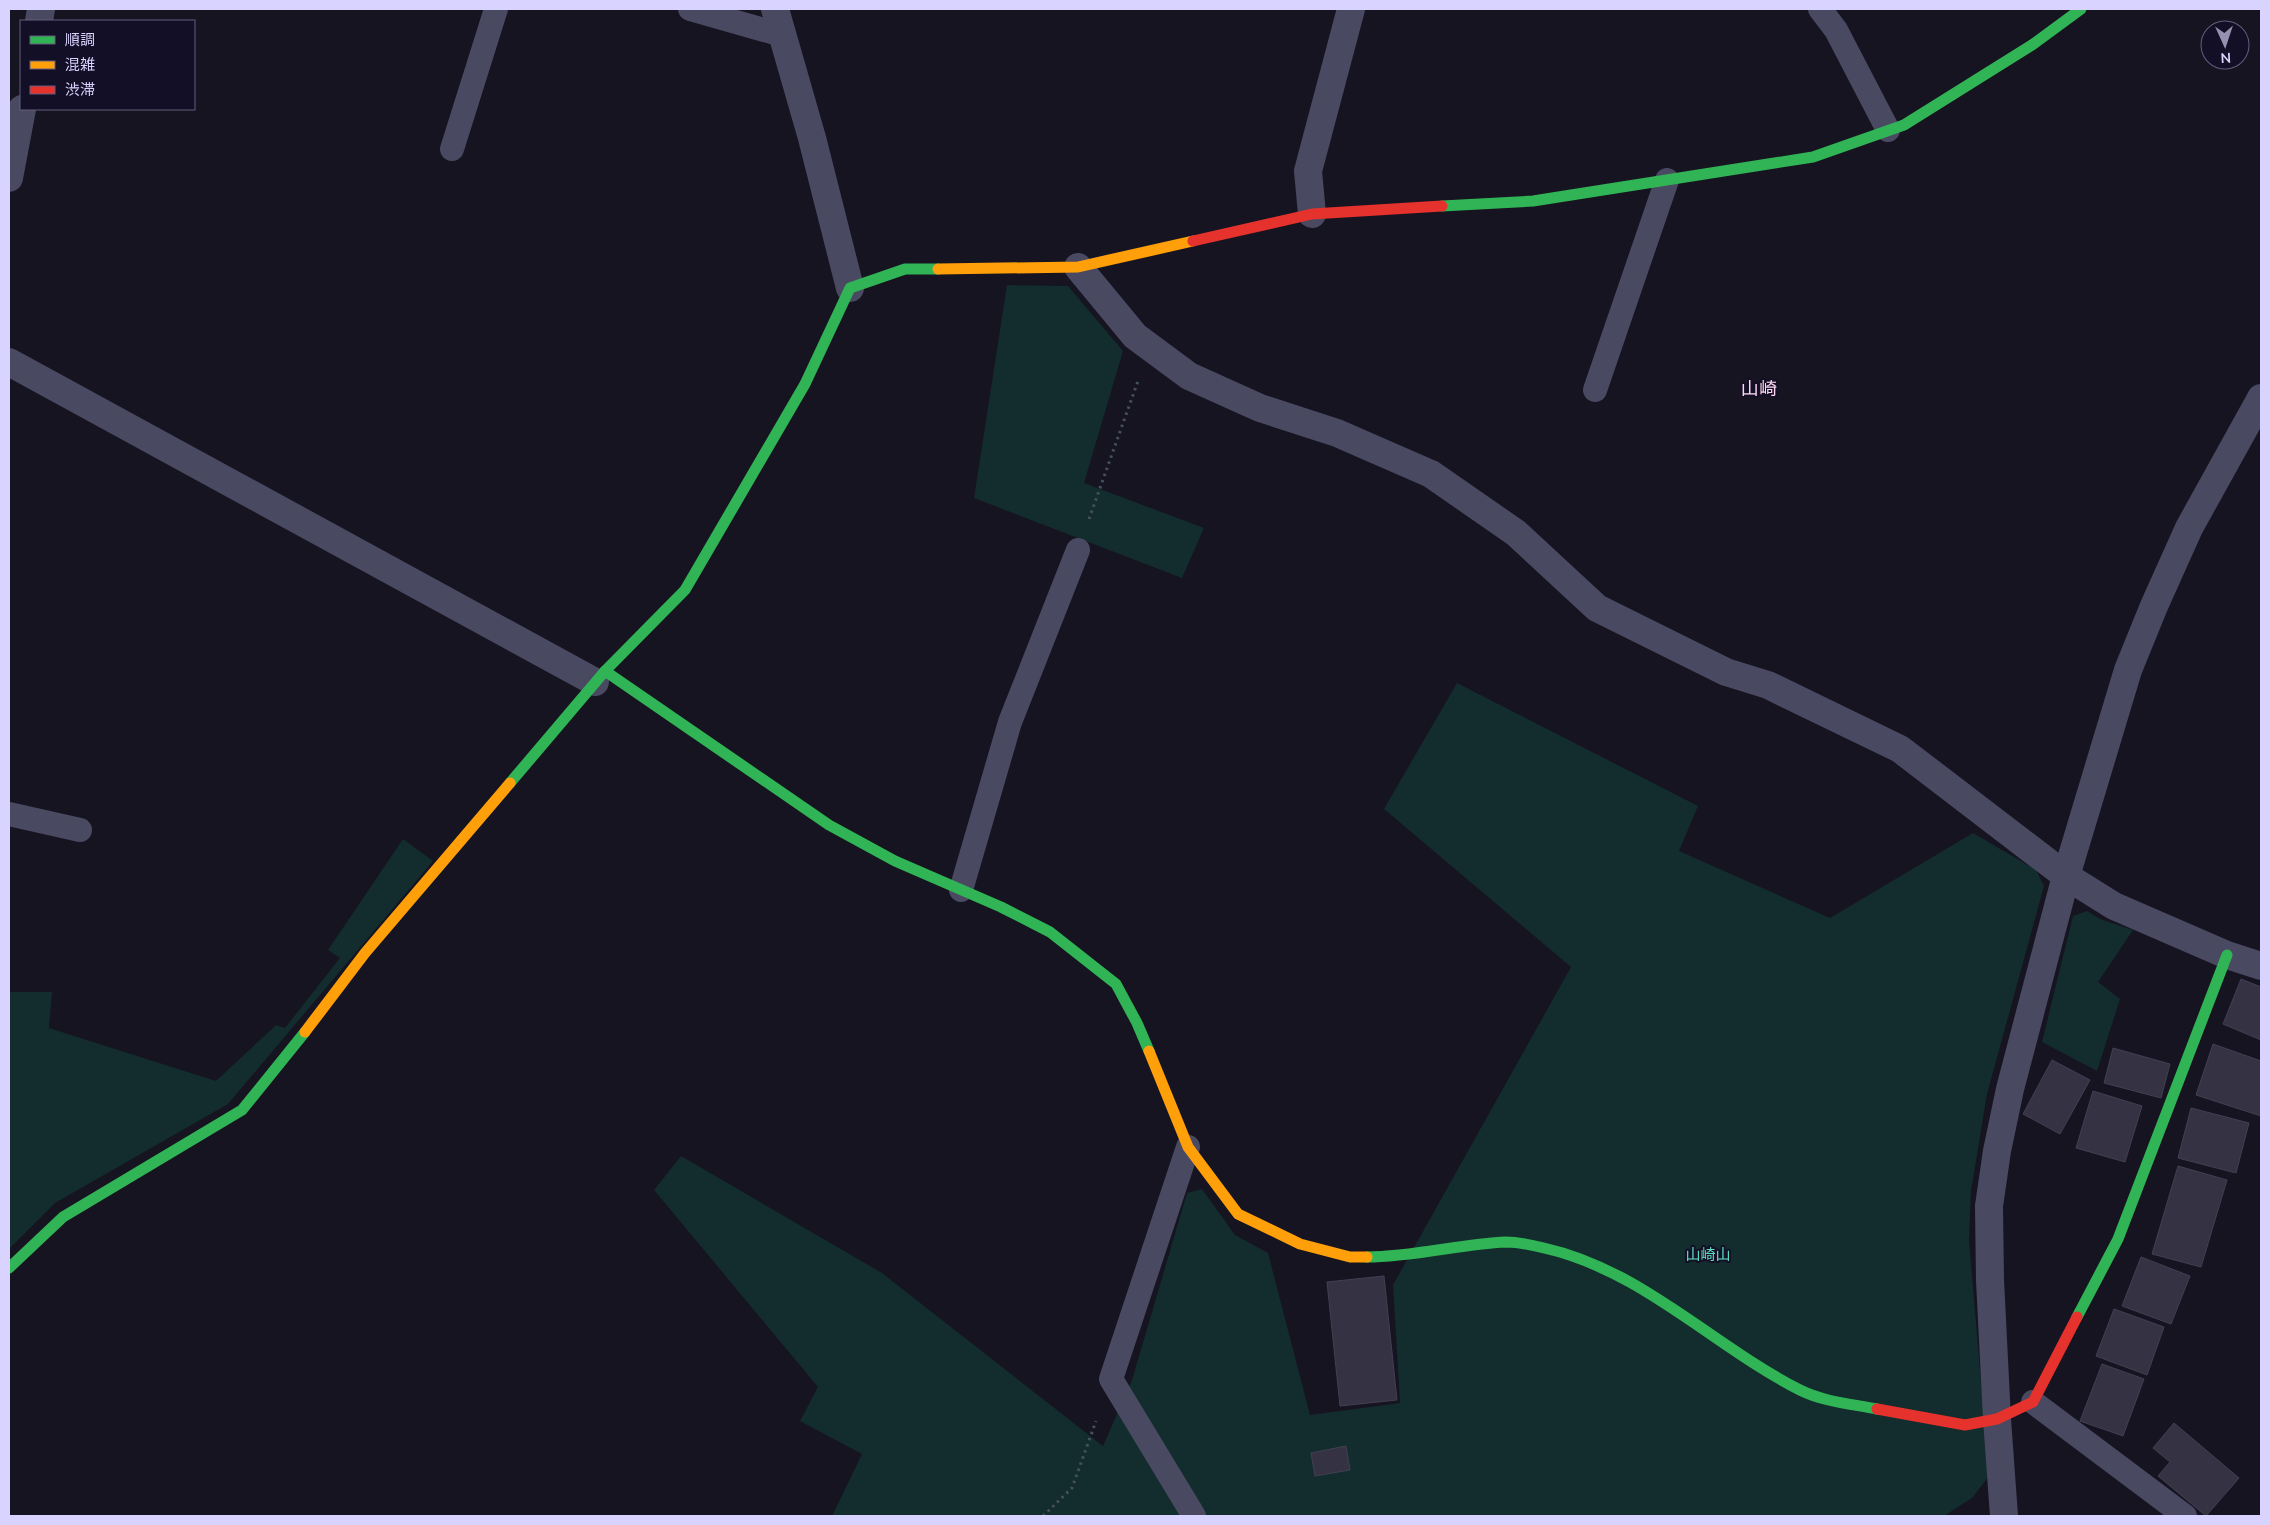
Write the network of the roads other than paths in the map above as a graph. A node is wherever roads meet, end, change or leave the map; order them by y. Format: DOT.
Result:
graph roads {
  1 [pos="496,9"];
  2 [pos="690,9"];
  3 [pos="775,9"];
  4 [pos="1351,9"];
  5 [pos="1820,9"];
  6 [pos="2081,9"];
  7 [pos="782,35"];
  8 [pos="22,110"];
  9 [pos="1888,130"];
  10 [pos="452,149"];
  11 [pos="9,178"];
  12 [pos="1667,180"];
  13 [pos="1312,214"];
  14 [pos="1078,267"];
  15 [pos="850,288"];
  16 [pos="9,362"];
  17 [pos="1595,390"];
  18 [pos="2261,398"];
  19 [pos="1078,550"];
  20 [pos="600,677"];
  21 [pos="9,814"];
  22 [pos="80,830"];
  23 [pos="2066,876"];
  24 [pos="961,890"];
  25 [pos="2227,955"];
  26 [pos="2261,966"];
  27 [pos="1188,1147"];
  28 [pos="9,1268"];
  29 [pos="2033,1402"];
  30 [pos="1997,1419"];
  31 [pos="1194,1516"];
  32 [pos="2004,1516"];
  33 [pos="2185,1516"];
  1 -- 10 [label="lane"];
  2 -- 7 [label="lane"];
  3 -- 7 [label="street"];
  4 -- 13 [label="street"];
  5 -- 9 [label="lane"];
  6 -- 9 [label="street"];
  7 -- 15 [label="street"];
  8 -- 11 [label="street"];
  9 -- 12 [label="street"];
  12 -- 13 [label="street"];
  12 -- 17 [label="lane"];
  13 -- 14 [label="street"];
  14 -- 15 [label="street"];
  14 -- 23 [label="street"];
  15 -- 20 [label="street"];
  16 -- 20 [label="street"];
  18 -- 23 [label="street"];
  19 -- 24 [label="lane"];
  20 -- 24 [label="street"];
  20 -- 28 [label="street"];
  21 -- 22 [label="lane"];
  23 -- 25 [label="street"];
  23 -- 30 [label="street"];
  24 -- 27 [label="street"];
  25 -- 26 [label="street"];
  25 -- 29 [label="street"];
  27 -- 30 [label="street"];
  27 -- 31 [label="lane"];
  29 -- 30 [label="street"];
  29 -- 33 [label="lane"];
  30 -- 32 [label="street"];
}
